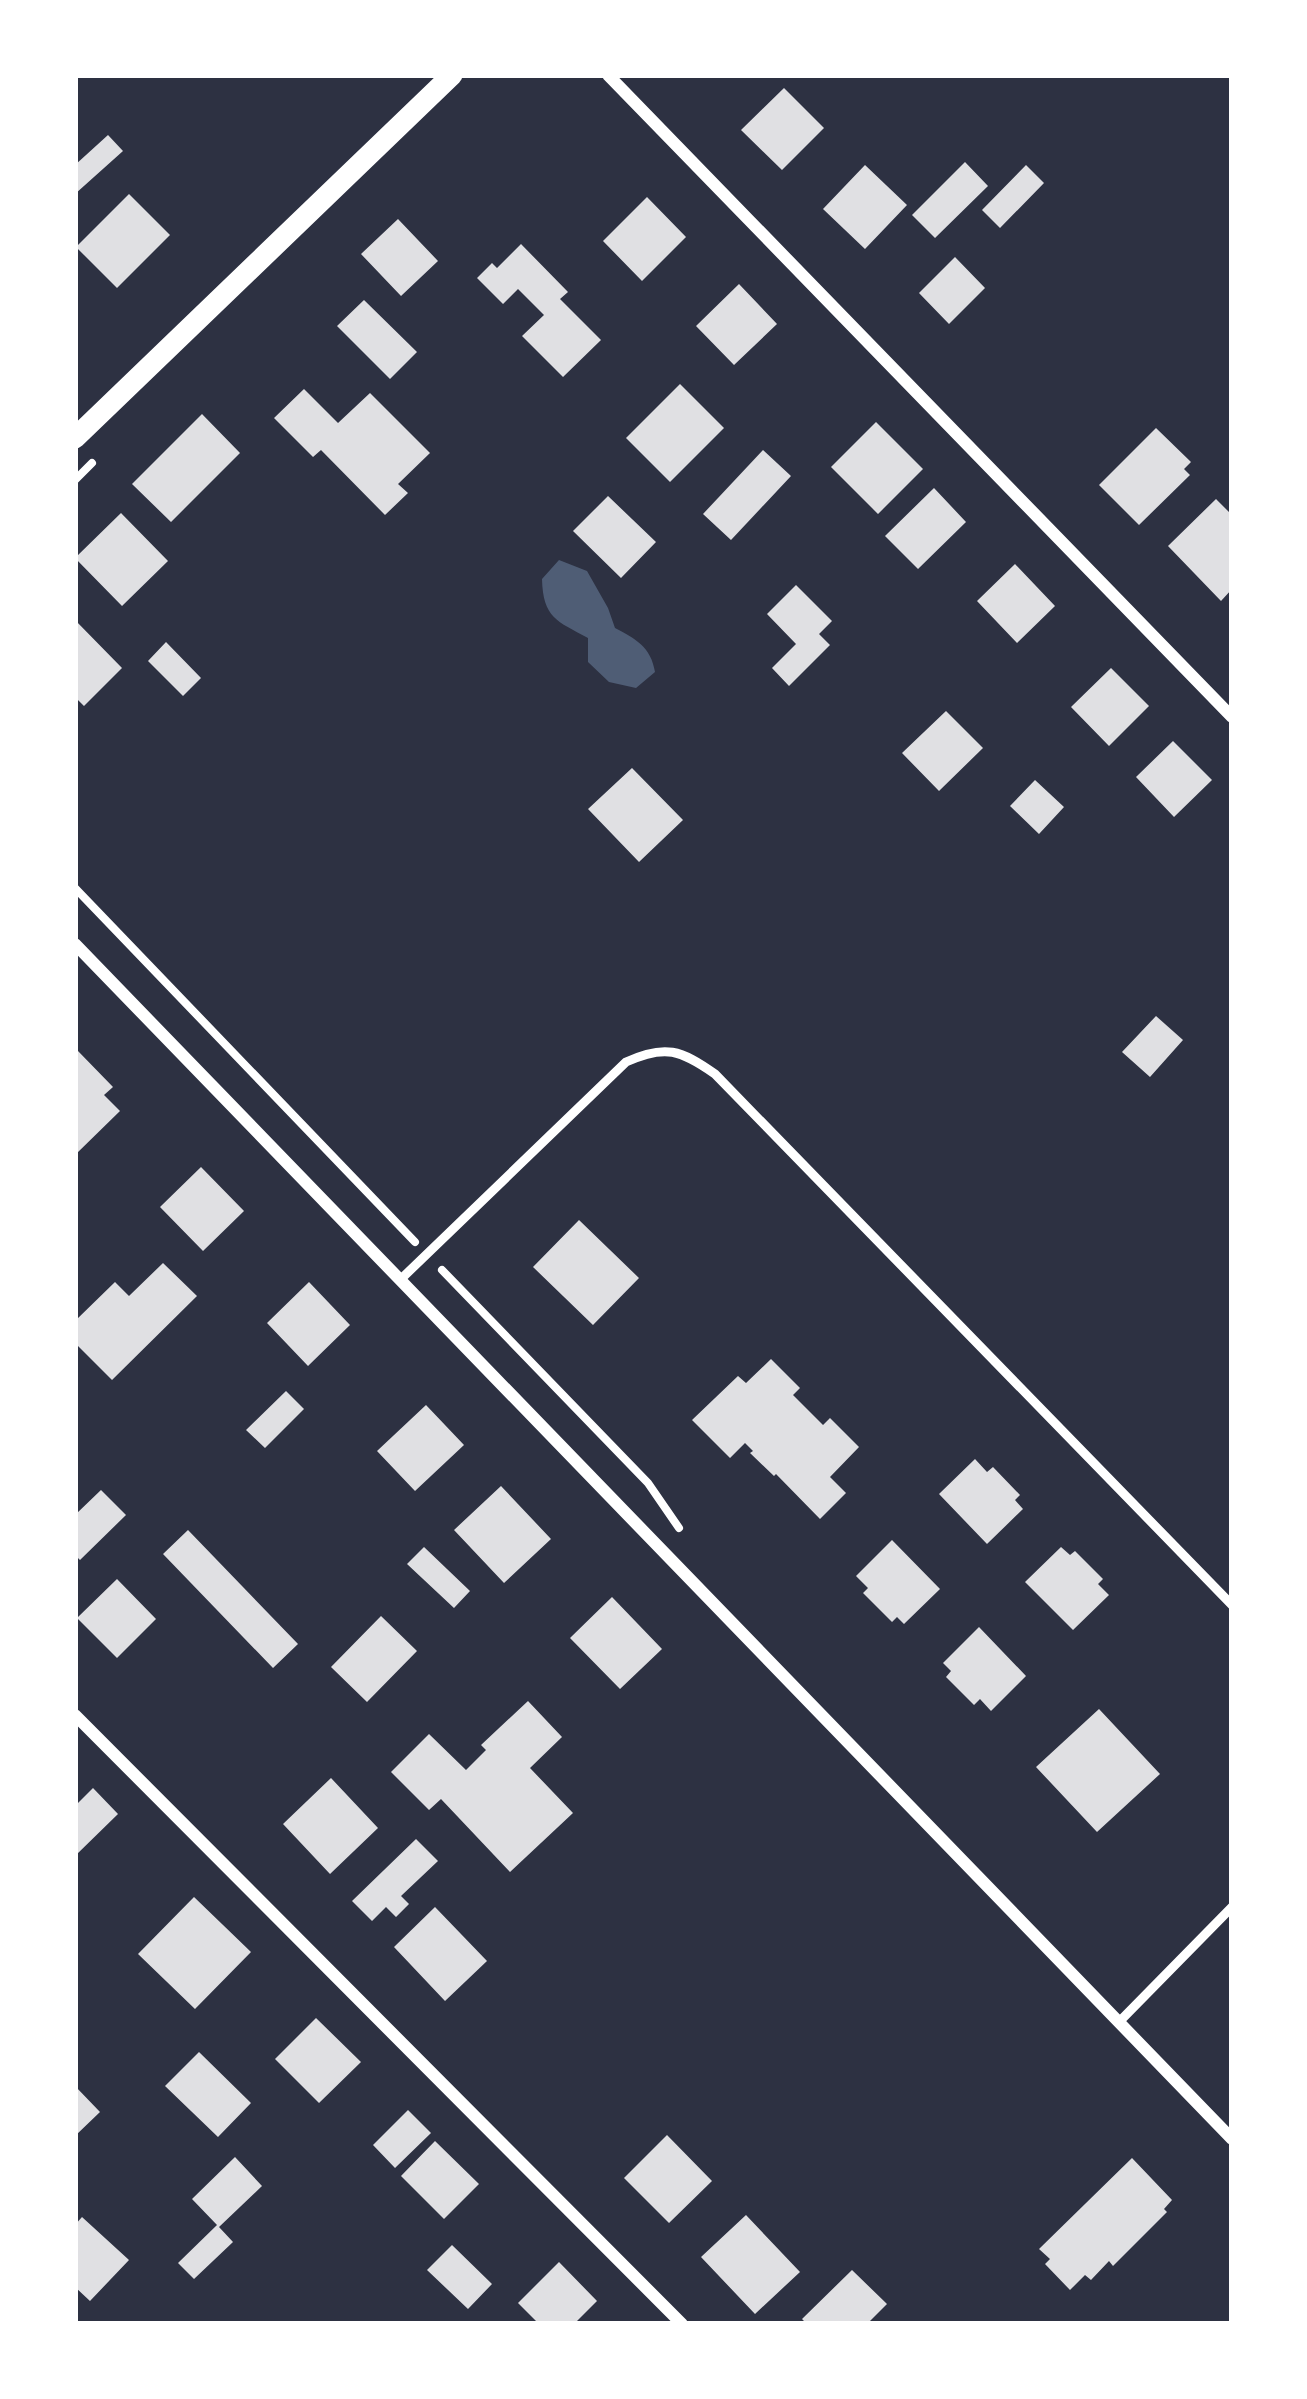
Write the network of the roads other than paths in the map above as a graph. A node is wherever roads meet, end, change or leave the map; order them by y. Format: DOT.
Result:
graph roads {
  1 [pos="452,75"];
  2 [pos="608,75"];
  3 [pos="75,438"];
  4 [pos="1232,717"];
  5 [pos="75,944"];
  6 [pos="400,1280"];
  7 [pos="1232,1605"];
  8 [pos="75,1715"];
  9 [pos="1232,1907"];
  10 [pos="1119,2022"];
  11 [pos="1232,2139"];
  12 [pos="682,2324"];
  1 -- 3 [label="street"];
  2 -- 4 [label="street"];
  5 -- 6 [label="street"];
  6 -- 7 [label="lane"];
  6 -- 10 [label="street"];
  8 -- 12 [label="street"];
  9 -- 10 [label="lane"];
  10 -- 11 [label="street"];
}
